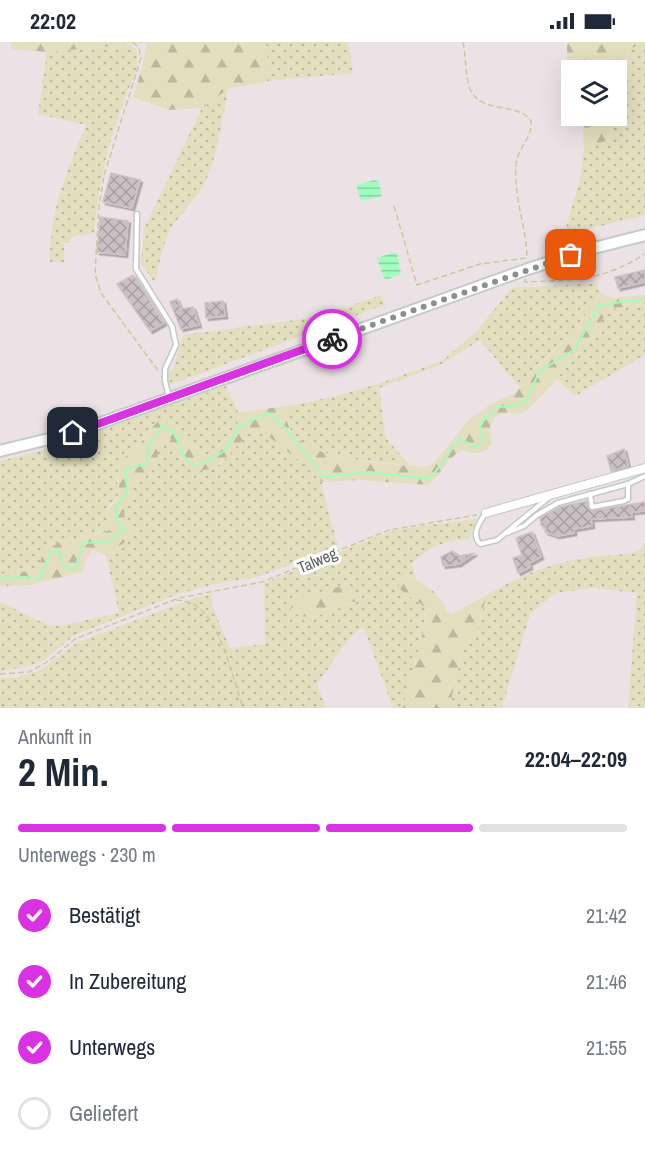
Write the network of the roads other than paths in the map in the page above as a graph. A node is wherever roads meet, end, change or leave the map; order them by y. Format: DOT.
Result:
graph roads {
  1 [pos="137,214"];
  2 [pos="645,235"];
  3 [pos="170,398"];
  4 [pos="0,452"];
  5 [pos="645,468"];
  6 [pos="645,476"];
  7 [pos="628,484"];
  8 [pos="552,494"];
  9 [pos="590,494"];
  10 [pos="486,513"];
  11 [pos="507,533"];
  1 -- 3 [label="lane"];
  2 -- 3 [label="main road"];
  3 -- 4 [label="main road"];
  5 -- 8 [label="street"];
  6 -- 7 [label="lane"];
  7 -- 9 [label="lane"];
  7 -- 9 [label="lane"];
  8 -- 10 [label="street"];
  8 -- 11 [label="lane"];
  9 -- 11 [label="lane"];
  10 -- 11 [label="lane"];
}
